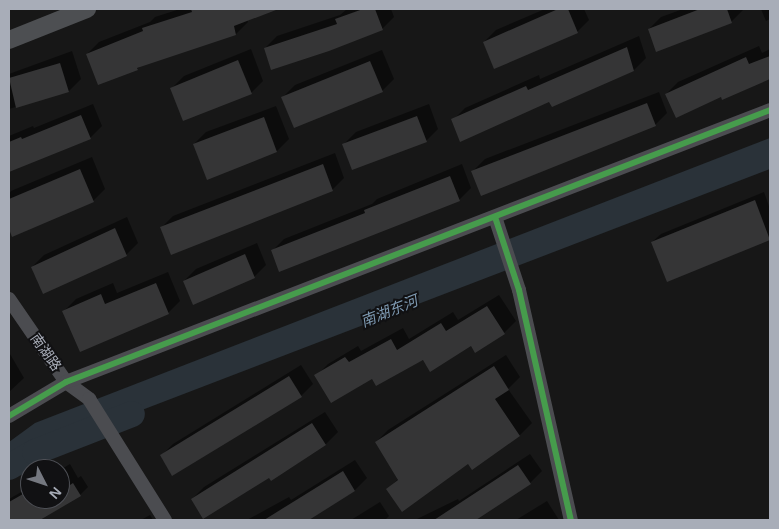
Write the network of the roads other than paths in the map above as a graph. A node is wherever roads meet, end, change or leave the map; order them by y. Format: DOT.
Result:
graph roads {
  1 [pos="86,9"];
  2 [pos="9,40"];
  3 [pos="770,110"];
  4 [pos="495,217"];
  5 [pos="9,299"];
  6 [pos="66,382"];
  7 [pos="9,416"];
  8 [pos="165,520"];
  9 [pos="571,520"];
  1 -- 2 [label="main road"];
  3 -- 4 [label="street"];
  4 -- 6 [label="street"];
  4 -- 9 [label="street"];
  5 -- 6 [label="street, 南湖路"];
  6 -- 7 [label="street"];
  6 -- 8 [label="street, 南湖路"];
}
